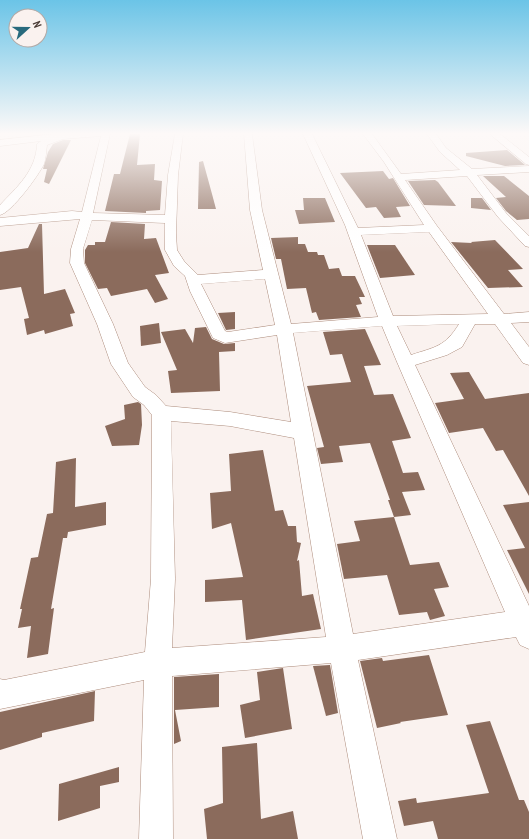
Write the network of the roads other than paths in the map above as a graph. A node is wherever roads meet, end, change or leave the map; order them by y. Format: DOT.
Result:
graph roads {
  1 [pos="33,173"];
  2 [pos="97,173"];
  3 [pos="173,173"];
  4 [pos="251,173"];
  5 [pos="326,173"];
  6 [pos="395,173"];
  7 [pos="481,173"];
  8 [pos="471,174"];
  9 [pos="398,177"];
  10 [pos="5,190"];
  11 [pos="18,191"];
  12 [pos="0,212"];
  13 [pos="87,216"];
  14 [pos="172,219"];
  15 [pos="0,222"];
  16 [pos="432,228"];
  17 [pos="354,232"];
  18 [pos="529,243"];
  19 [pos="271,274"];
  20 [pos="193,280"];
  21 [pos="529,317"];
  22 [pos="500,319"];
  23 [pos="470,320"];
  24 [pos="387,321"];
  25 [pos="284,329"];
  26 [pos="529,359"];
  27 [pos="406,362"];
  28 [pos="162,413"];
  29 [pos="303,432"];
  30 [pos="527,627"];
  31 [pos="342,649"];
  32 [pos="158,663"];
  33 [pos="0,693"];
  34 [pos="156,839"];
  35 [pos="380,839"];
  1 -- 11 [label="street"];
  2 -- 13 [label="street"];
  3 -- 14 [label="street"];
  4 -- 19 [label="street"];
  5 -- 17 [label="street"];
  6 -- 9 [label="street"];
  7 -- 8 [label="street"];
  8 -- 9 [label="street"];
  8 -- 18 [label="street"];
  9 -- 16 [label="street"];
  10 -- 11 [label="street"];
  11 -- 12 [label="street"];
  13 -- 14 [label="street"];
  13 -- 15 [label="street"];
  13 -- 28 [label="street"];
  14 -- 20 [label="street"];
  16 -- 17 [label="street"];
  16 -- 22 [label="street"];
  17 -- 24 [label="street"];
  19 -- 20 [label="street"];
  19 -- 25 [label="street"];
  20 -- 25 [label="street"];
  21 -- 22 [label="street"];
  22 -- 23 [label="street"];
  22 -- 26 [label="street"];
  23 -- 24 [label="street"];
  23 -- 27 [label="street"];
  24 -- 25 [label="street"];
  24 -- 27 [label="street"];
  25 -- 29 [label="street"];
  27 -- 30 [label="street"];
  28 -- 29 [label="street"];
  28 -- 32 [label="street"];
  29 -- 31 [label="street"];
  30 -- 31 [label="street"];
  31 -- 32 [label="street"];
  31 -- 35 [label="street"];
  32 -- 33 [label="street"];
  32 -- 34 [label="street"];
}
